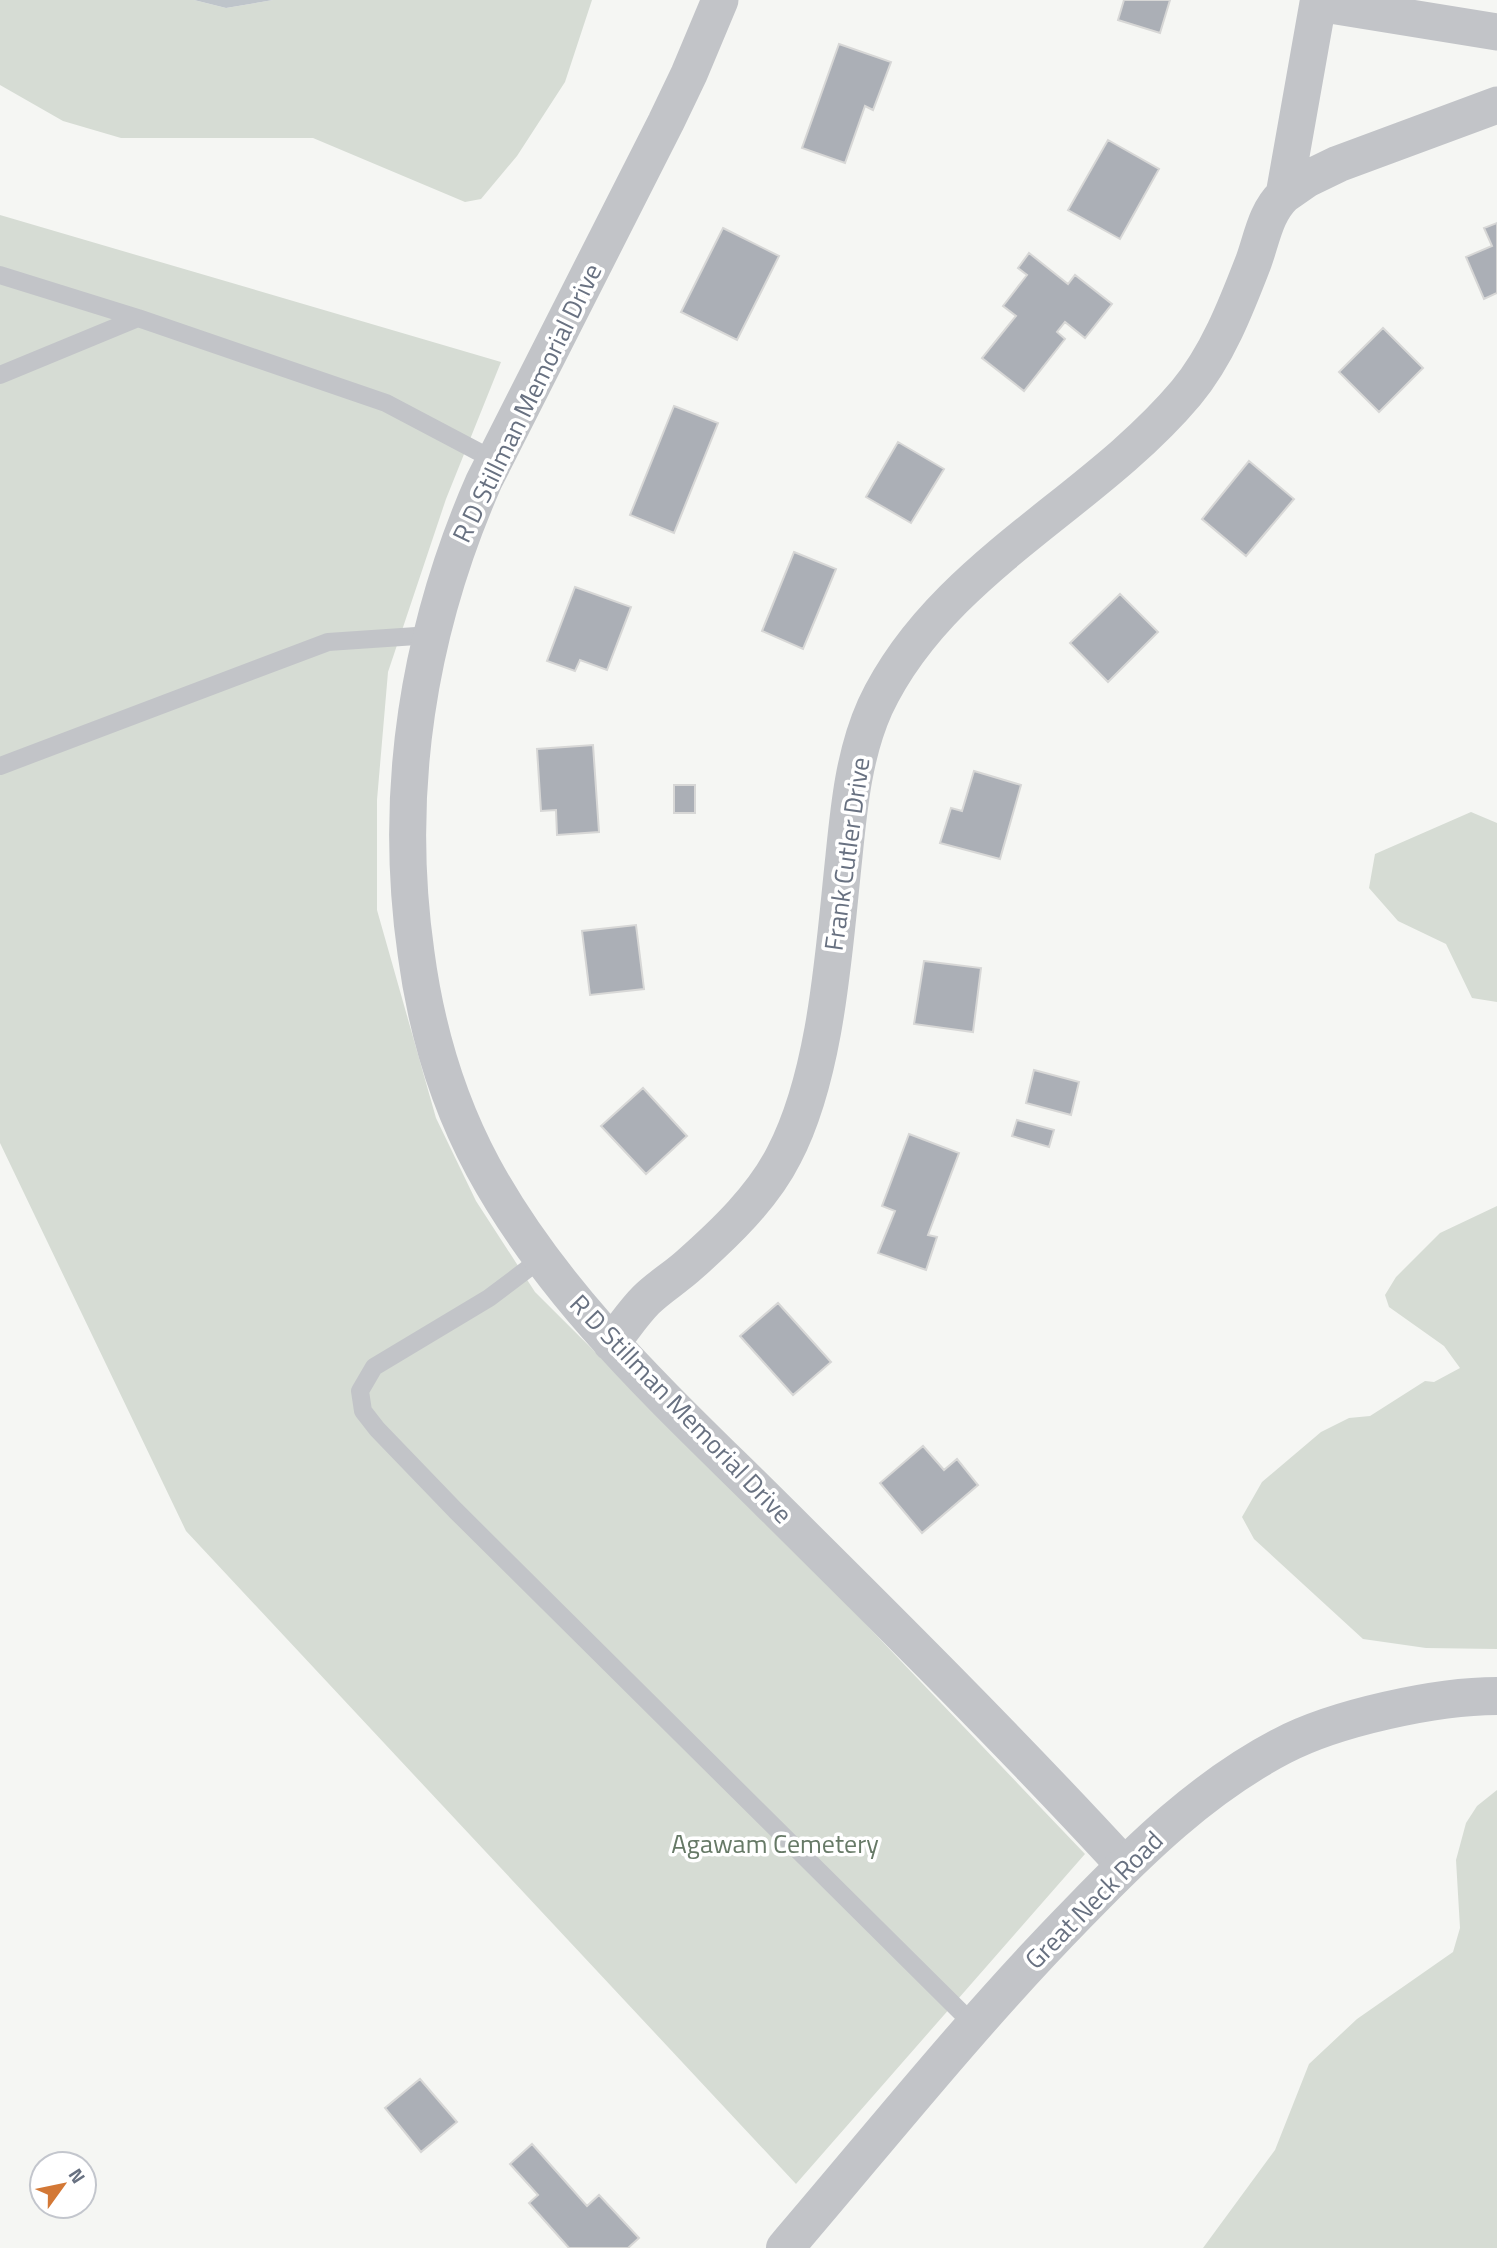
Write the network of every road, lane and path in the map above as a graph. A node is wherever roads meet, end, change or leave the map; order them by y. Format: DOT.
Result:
graph roads {
  1 [pos="720,0"];
  2 [pos="1497,32"];
  3 [pos="1497,105"];
  4 [pos="1284,195"];
  5 [pos="0,275"];
  6 [pos="138,318"];
  7 [pos="0,375"];
  8 [pos="494,460"];
  9 [pos="431,635"];
  10 [pos="0,766"];
  11 [pos="542,1258"];
  12 [pos="611,1343"];
  13 [pos="1497,1696"];
  14 [pos="1124,1865"];
  15 [pos="975,2025"];
  16 [pos="785,2248"];
  1 -- 8 [label="street, R D Stillman Memorial Drive"];
  2 -- 4 [label="street, Frank Cutler Drive"];
  3 -- 4 [label="street, Frank Cutler Drive"];
  4 -- 12 [label="street, Frank Cutler Drive"];
  5 -- 6 [label="lane"];
  6 -- 7 [label="lane"];
  6 -- 8 [label="lane"];
  8 -- 9 [label="street, R D Stillman Memorial Drive"];
  9 -- 10 [label="lane"];
  9 -- 11 [label="street, R D Stillman Memorial Drive"];
  11 -- 12 [label="street, R D Stillman Memorial Drive"];
  11 -- 15 [label="lane"];
  12 -- 14 [label="street, R D Stillman Memorial Drive"];
  13 -- 14 [label="street, Great Neck Road"];
  14 -- 15 [label="street, Great Neck Road"];
  15 -- 16 [label="street, Great Neck Road"];
}
